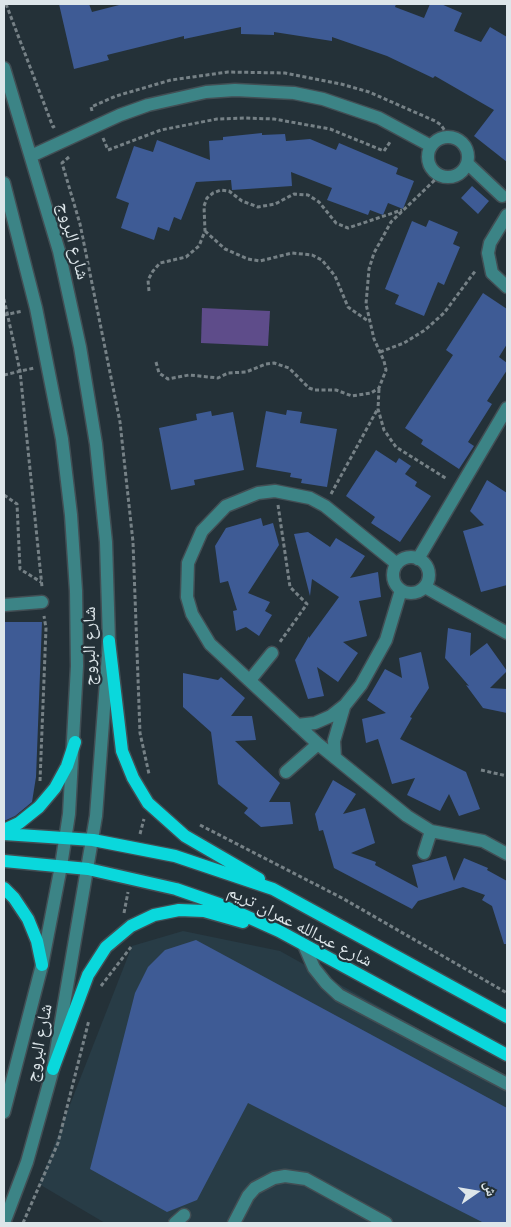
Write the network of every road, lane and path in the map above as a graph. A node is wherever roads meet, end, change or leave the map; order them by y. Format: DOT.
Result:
graph roads {
  1 [pos="4,68"];
  2 [pos="98,125"];
  3 [pos="449,137"];
  4 [pos="393,138"];
  5 [pos="431,146"];
  6 [pos="31,156"];
  7 [pos="467,163"];
  8 [pos="439,176"];
  9 [pos="4,183"];
  10 [pos="502,196"];
  11 [pos="403,209"];
  12 [pos="507,215"];
  13 [pos="205,231"];
  14 [pos="488,253"];
  15 [pos="507,288"];
  16 [pos="149,290"];
  17 [pos="4,299"];
  18 [pos="369,322"];
  19 [pos="380,352"];
  20 [pos="156,362"];
  21 [pos="49,364"];
  22 [pos="20,372"];
  23 [pos="4,375"];
  24 [pos="379,388"];
  25 [pos="507,408"];
  26 [pos="378,409"];
  27 [pos="460,488"];
  28 [pos="276,491"];
  29 [pos="4,495"];
  30 [pos="325,506"];
  31 [pos="418,559"];
  32 [pos="396,564"];
  33 [pos="41,583"];
  34 [pos="424,587"];
  35 [pos="401,590"];
  36 [pos="42,602"];
  37 [pos="4,605"];
  38 [pos="507,633"];
  39 [pos="109,641"];
  40 [pos="272,652"];
  41 [pos="250,680"];
  42 [pos="344,706"];
  43 [pos="297,725"];
  44 [pos="75,742"];
  45 [pos="318,744"];
  46 [pos="335,758"];
  47 [pos="481,770"];
  48 [pos="286,772"];
  49 [pos="507,776"];
  50 [pos="39,807"];
  51 [pos="196,823"];
  52 [pos="431,831"];
  53 [pos="4,832"];
  54 [pos="66,837"];
  55 [pos="93,840"];
  56 [pos="424,853"];
  57 [pos="507,854"];
  58 [pos="4,861"];
  59 [pos="61,866"];
  60 [pos="88,869"];
  61 [pos="4,888"];
  62 [pos="273,889"];
  63 [pos="279,931"];
  64 [pos="304,945"];
  65 [pos="42,965"];
  66 [pos="507,992"];
  67 [pos="507,1017"];
  68 [pos="507,1055"];
  69 [pos="18,1064"];
  70 [pos="53,1069"];
  71 [pos="4,1070"];
  72 [pos="507,1084"];
  73 [pos="4,1112"];
  74 [pos="4,1223"];
  75 [pos="234,1223"];
  76 [pos="386,1223"];
  1 -- 6 [label="street, شارع البروج"];
  2 -- 3 [label="path"];
  2 -- 4 [label="path"];
  2 -- 5 [label="street"];
  2 -- 6 [label="street"];
  3 -- 5 [label="street"];
  3 -- 7 [label="street"];
  5 -- 8 [label="street"];
  6 -- 39 [label="street, شارع البروج"];
  7 -- 8 [label="street"];
  7 -- 10 [label="street"];
  8 -- 11 [label="path"];
  9 -- 21 [label="street, شارع البروج"];
  11 -- 13 [label="path"];
  11 -- 18 [label="path"];
  12 -- 14 [label="street"];
  13 -- 16 [label="path"];
  13 -- 18 [label="path"];
  14 -- 15 [label="street"];
  14 -- 19 [label="path"];
  17 -- 22 [label="path"];
  18 -- 19 [label="path"];
  19 -- 24 [label="path"];
  20 -- 24 [label="path"];
  21 -- 22 [label="path"];
  21 -- 44 [label="street, شارع البروج"];
  22 -- 23 [label="path"];
  22 -- 33 [label="path"];
  24 -- 26 [label="path"];
  25 -- 27 [label="street"];
  26 -- 27 [label="path"];
  26 -- 30 [label="path"];
  27 -- 31 [label="street"];
  28 -- 30 [label="street"];
  28 -- 40 [label="path"];
  28 -- 41 [label="street"];
  29 -- 33 [label="path"];
  30 -- 32 [label="street"];
  31 -- 32 [label="street"];
  31 -- 34 [label="street"];
  32 -- 35 [label="street"];
  33 -- 36 [label="path"];
  34 -- 35 [label="street"];
  34 -- 38 [label="street"];
  35 -- 42 [label="street"];
  36 -- 37 [label="street"];
  36 -- 50 [label="path"];
  39 -- 55 [label="street, شارع البروج"];
  39 -- 62 [label="main road"];
  40 -- 41 [label="street"];
  41 -- 43 [label="street"];
  42 -- 43 [label="street"];
  42 -- 46 [label="street"];
  43 -- 45 [label="street"];
  44 -- 50 [label="main road"];
  44 -- 54 [label="street, شارع البروج"];
  45 -- 46 [label="street"];
  45 -- 48 [label="street"];
  46 -- 52 [label="street"];
  47 -- 49 [label="path"];
  50 -- 53 [label="main road"];
  51 -- 66 [label="path"];
  52 -- 56 [label="street"];
  52 -- 57 [label="street"];
  53 -- 54 [label="main road, شارع عبدالله عمران تريم"];
  54 -- 55 [label="main road, شارع عبدالله عمران تريم"];
  54 -- 59 [label="street, شارع البروج"];
  55 -- 60 [label="street, شارع البروج"];
  55 -- 62 [label="main road, شارع عبدالله عمران تريم"];
  58 -- 59 [label="main road, شارع عبدالله عمران تريم"];
  59 -- 60 [label="main road, شارع عبدالله عمران تريم"];
  59 -- 65 [label="street, شارع البروج"];
  60 -- 63 [label="main road, شارع عبدالله عمران تريم"];
  60 -- 70 [label="street, شارع البروج"];
  61 -- 65 [label="main road"];
  62 -- 67 [label="main road, شارع عبدالله عمران تريم"];
  63 -- 64 [label="main road, شارع عبدالله عمران تريم"];
  63 -- 70 [label="main road"];
  64 -- 68 [label="main road, شارع عبدالله عمران تريم"];
  64 -- 72 [label="street"];
  65 -- 69 [label="street, شارع البروج"];
  69 -- 71 [label="street"];
  69 -- 73 [label="street, شارع البروج"];
  70 -- 74 [label="street, شارع البروج"];
  75 -- 76 [label="street"];
}
